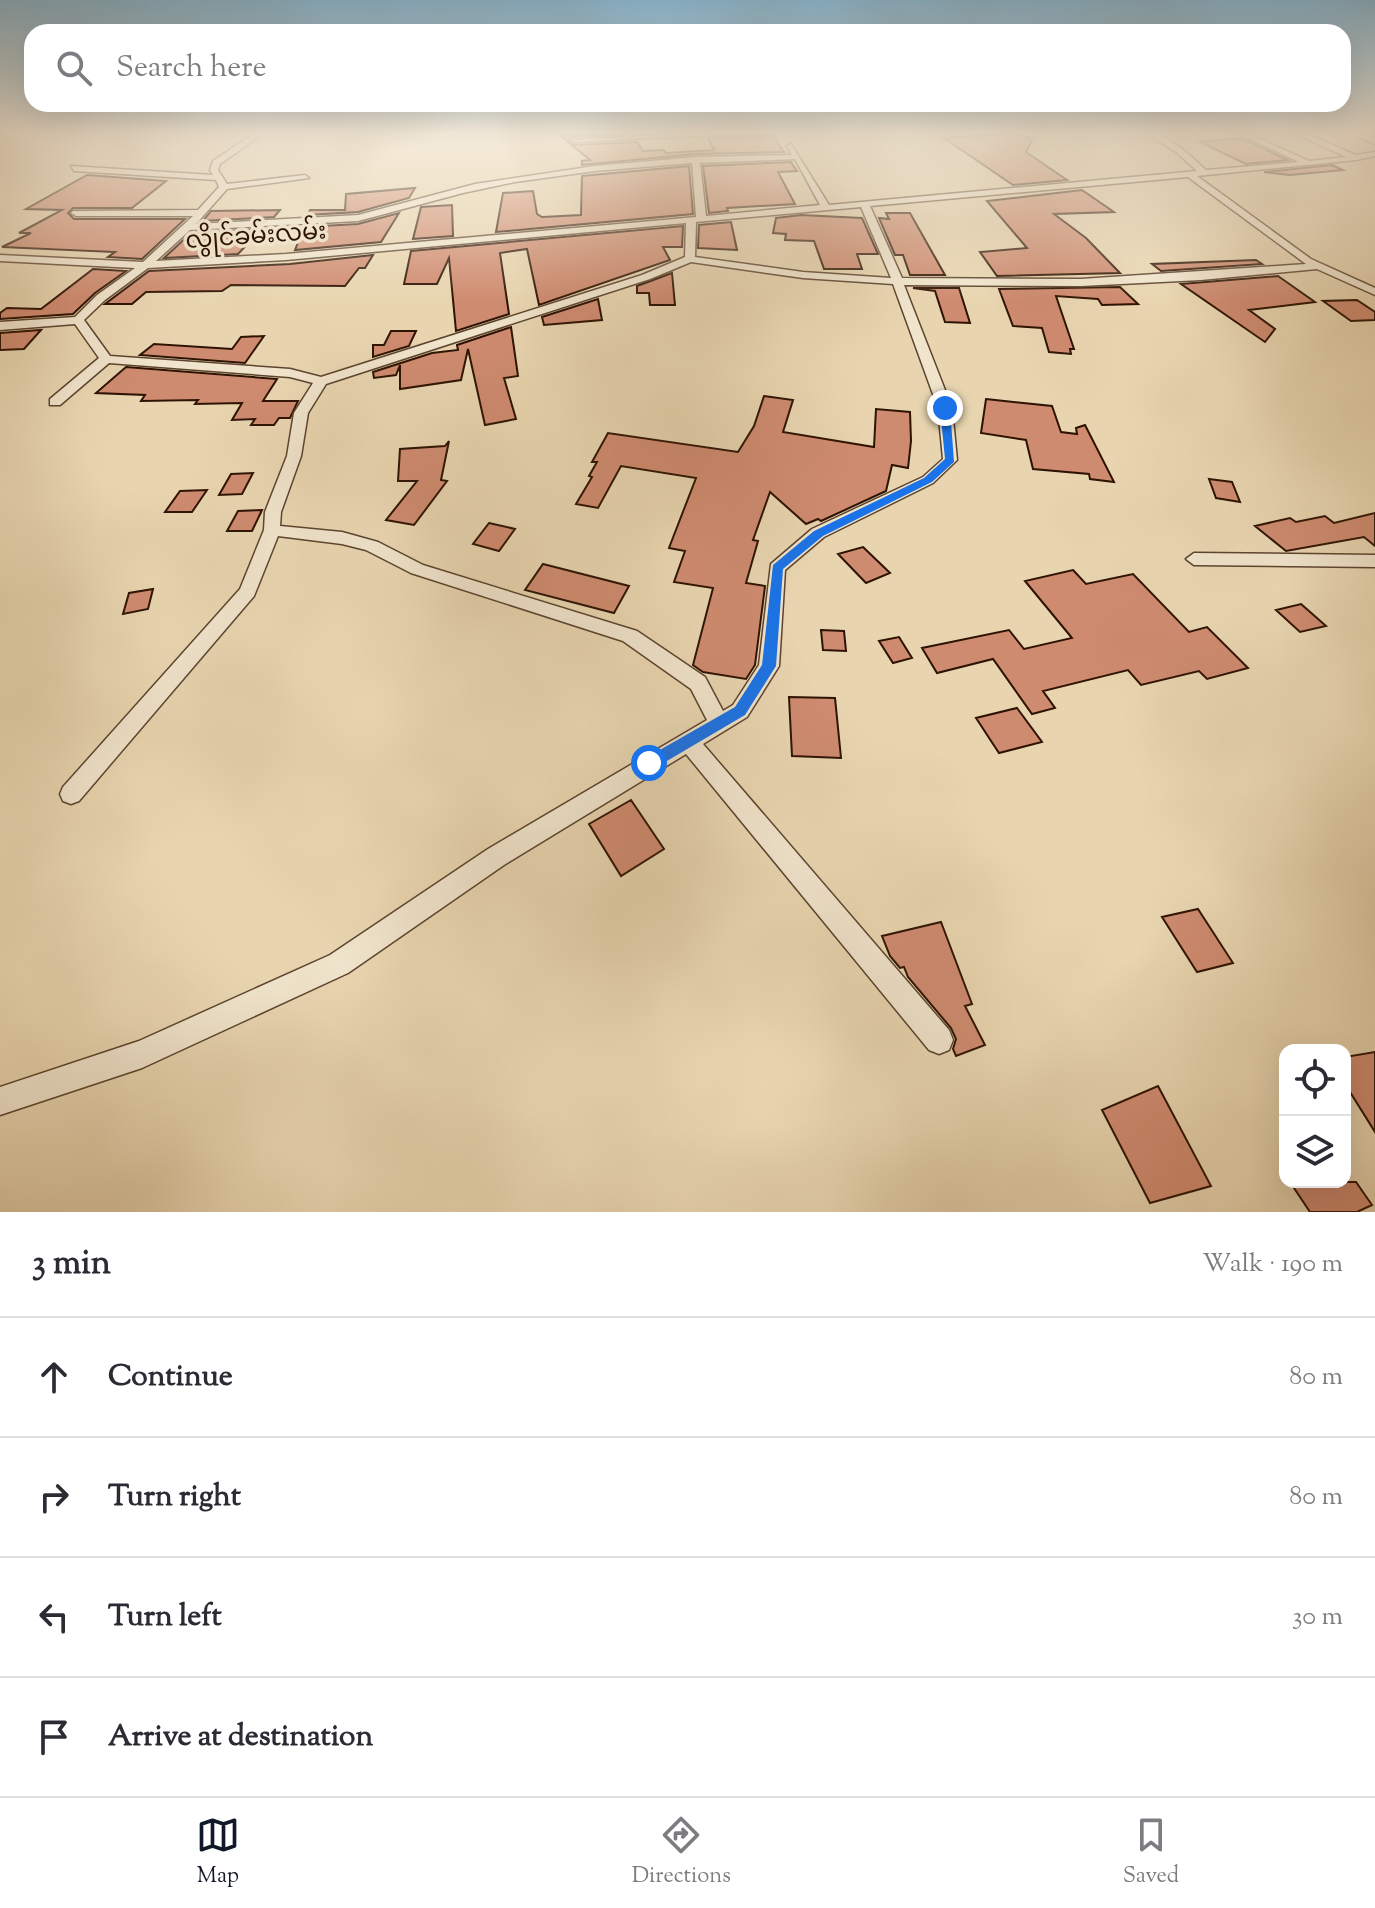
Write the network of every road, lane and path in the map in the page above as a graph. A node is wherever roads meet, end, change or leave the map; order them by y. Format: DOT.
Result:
graph roads {
  1 [pos="224,187"];
  2 [pos="475,188"];
  3 [pos="696,188"];
  4 [pos="814,188"];
  5 [pos="1037,188"];
  6 [pos="1207,188"];
  7 [pos="864,203"];
  8 [pos="825,206"];
  9 [pos="76,213"];
  10 [pos="201,213"];
  11 [pos="356,218"];
  12 [pos="696,218"];
  13 [pos="187,227"];
  14 [pos="342,251"];
  15 [pos="0,258"];
  16 [pos="690,259"];
  17 [pos="145,265"];
  18 [pos="1320,266"];
  19 [pos="898,282"];
  20 [pos="1375,292"];
  21 [pos="78,320"];
  22 [pos="0,326"];
  23 [pos="106,359"];
  24 [pos="321,381"];
  25 [pos="55,402"];
  26 [pos="272,530"];
  27 [pos="1194,559"];
  28 [pos="1375,561"];
  29 [pos="719,723"];
  30 [pos="689,743"];
  31 [pos="71,794"];
  32 [pos="939,1040"];
  33 [pos="0,1101"];
  1 -- 10 [label="street"];
  2 -- 11 [label="street"];
  3 -- 12 [label="street"];
  4 -- 8 [label="street"];
  5 -- 7 [label="street, လွိုင်ခမ်းလမ်း"];
  6 -- 18 [label="street"];
  7 -- 8 [label="street, လွိုင်ခမ်းလမ်း"];
  7 -- 19 [label="street"];
  8 -- 12 [label="street, လွိုင်ခမ်းလမ်း"];
  9 -- 10 [label="street"];
  10 -- 13 [label="street"];
  11 -- 13 [label="street"];
  11 -- 14 [label="street"];
  12 -- 14 [label="street, လွိုင်ခမ်းလမ်း"];
  12 -- 16 [label="street"];
  13 -- 17 [label="street"];
  14 -- 17 [label="street, လွိုင်ခမ်းလမ်း"];
  15 -- 17 [label="street, လွိုင်ခမ်းလမ်း"];
  16 -- 19 [label="street"];
  16 -- 24 [label="street"];
  17 -- 21 [label="street"];
  18 -- 19 [label="street"];
  18 -- 20 [label="street"];
  19 -- 29 [label="street"];
  21 -- 22 [label="street"];
  21 -- 23 [label="street"];
  23 -- 24 [label="street"];
  23 -- 25 [label="street"];
  24 -- 26 [label="street"];
  26 -- 29 [label="street"];
  26 -- 31 [label="street"];
  27 -- 28 [label="street"];
  29 -- 30 [label="street"];
  30 -- 32 [label="street"];
  30 -- 33 [label="street"];
}
